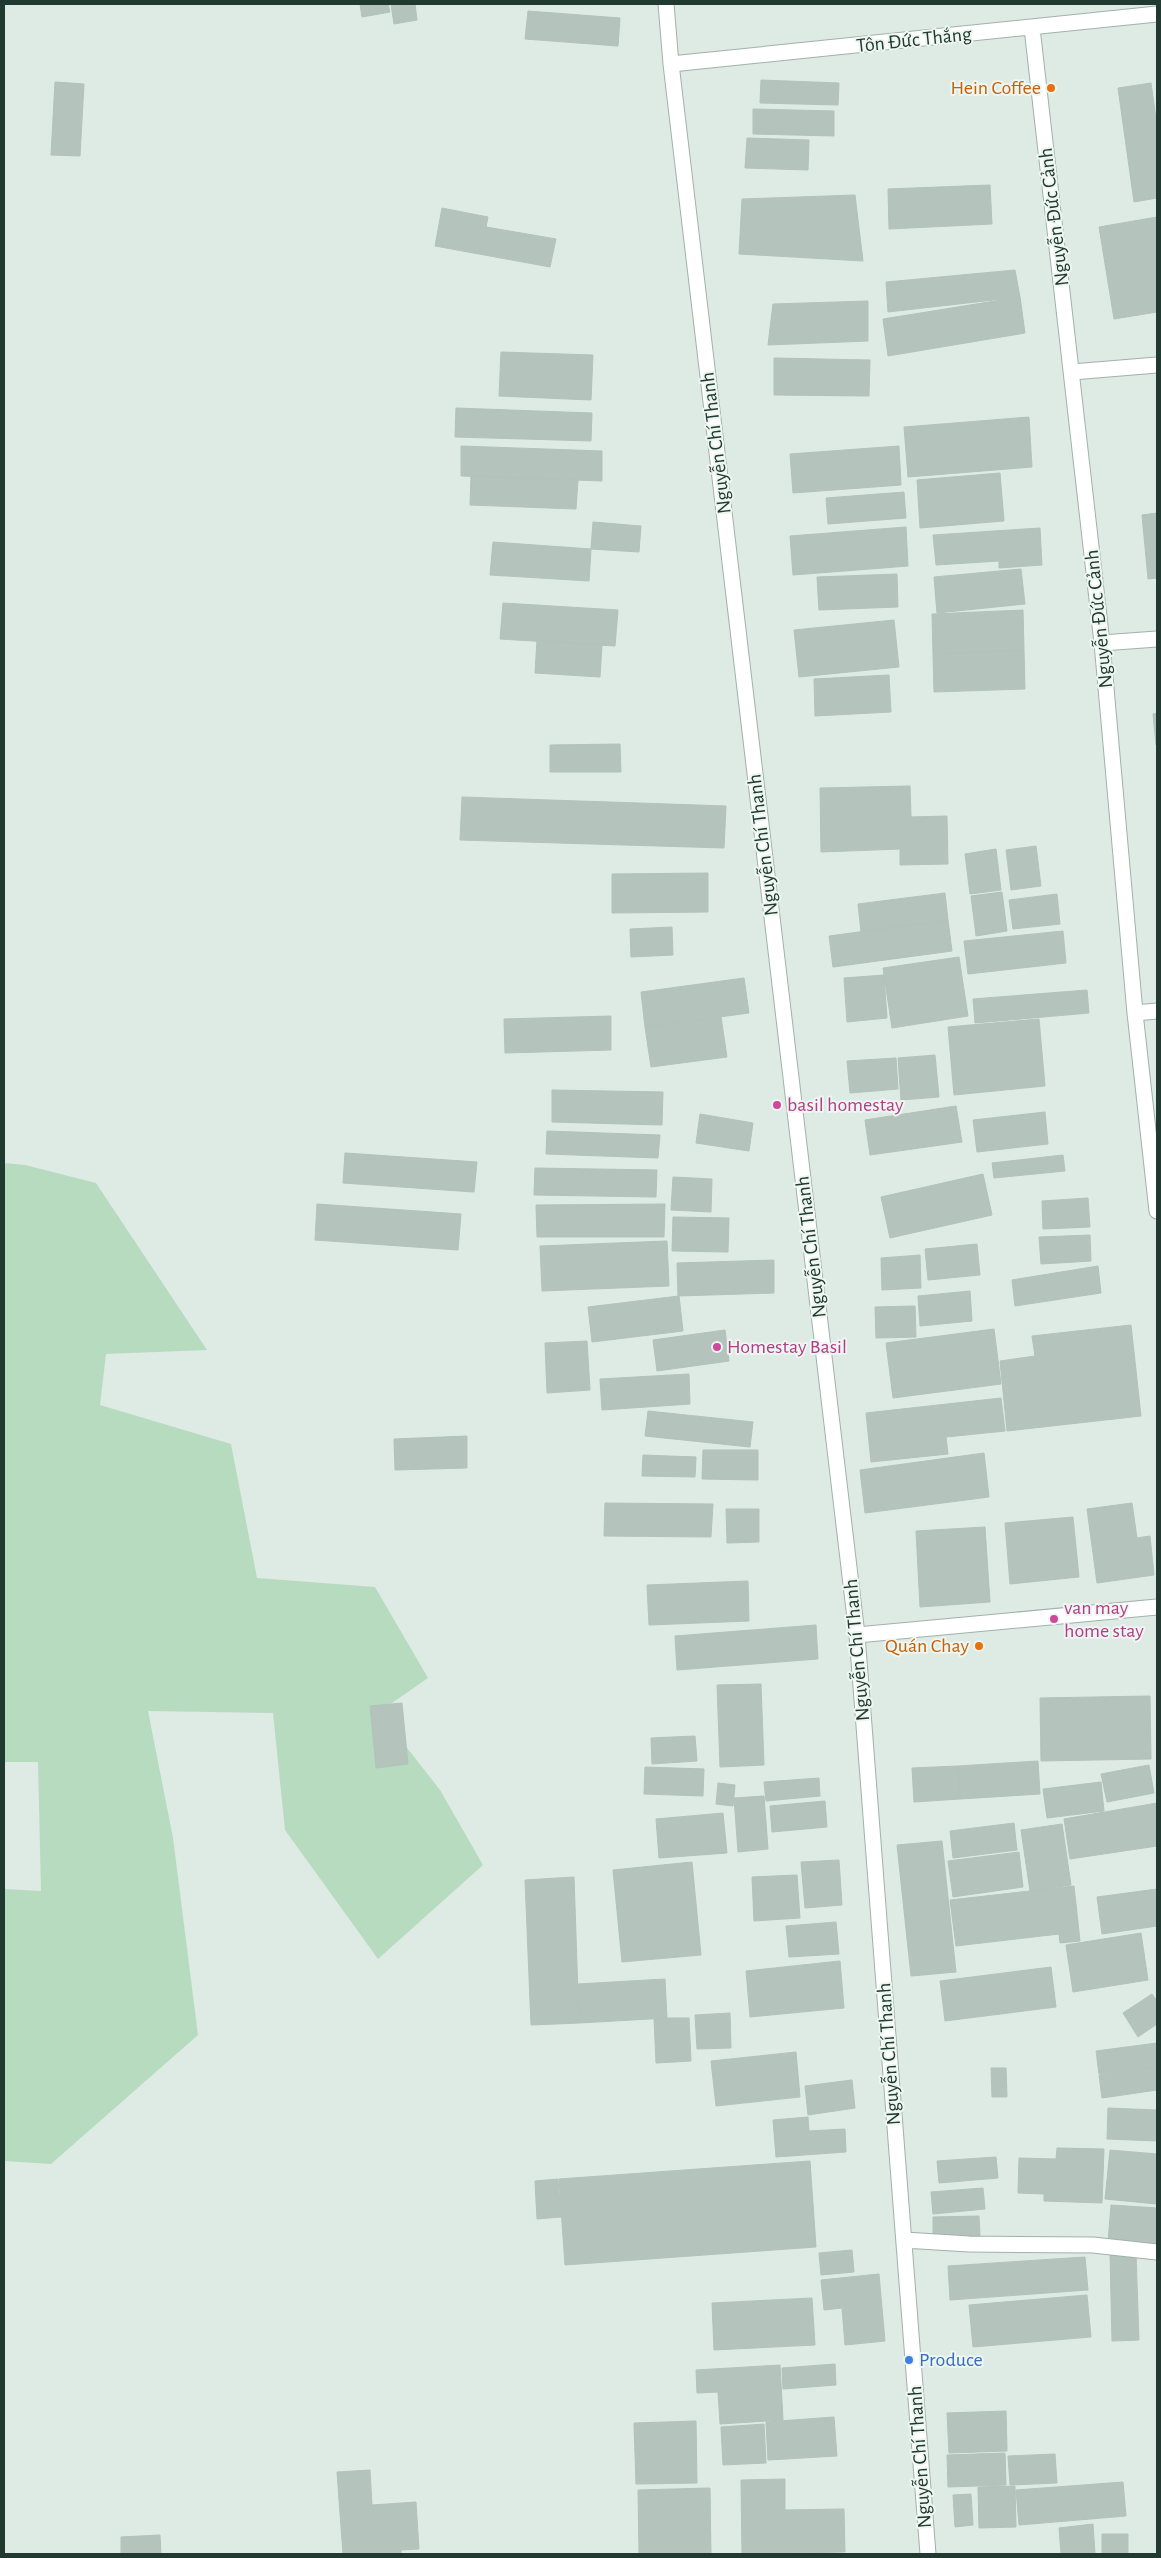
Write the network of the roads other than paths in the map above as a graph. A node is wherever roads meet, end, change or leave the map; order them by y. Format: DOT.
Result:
graph roads {
  1 [pos="666,4"];
  2 [pos="1157,14"];
  3 [pos="1032,28"];
  4 [pos="671,64"];
  5 [pos="1157,365"];
  6 [pos="1072,372"];
  7 [pos="1157,639"];
  8 [pos="1102,643"];
  9 [pos="1157,1011"];
  10 [pos="1135,1013"];
  11 [pos="1157,1211"];
  12 [pos="1157,1607"];
  13 [pos="857,1635"];
  14 [pos="904,2240"];
  15 [pos="1157,2252"];
  16 [pos="928,2554"];
  1 -- 4 [label="street, Nguyễn Chí Thanh"];
  2 -- 3 [label="street, Tôn Đức Thắng"];
  3 -- 4 [label="street, Tôn Đức Thắng"];
  3 -- 6 [label="street, Nguyễn Đức Cảnh"];
  4 -- 13 [label="street, Nguyễn Chí Thanh"];
  5 -- 6 [label="street"];
  6 -- 8 [label="street, Nguyễn Đức Cảnh"];
  7 -- 8 [label="street"];
  8 -- 10 [label="street, Nguyễn Đức Cảnh"];
  9 -- 10 [label="street"];
  10 -- 11 [label="street, Nguyễn Đức Cảnh"];
  12 -- 13 [label="street"];
  13 -- 14 [label="street, Nguyễn Chí Thanh"];
  14 -- 15 [label="street"];
  14 -- 16 [label="street, Nguyễn Chí Thanh"];
}
